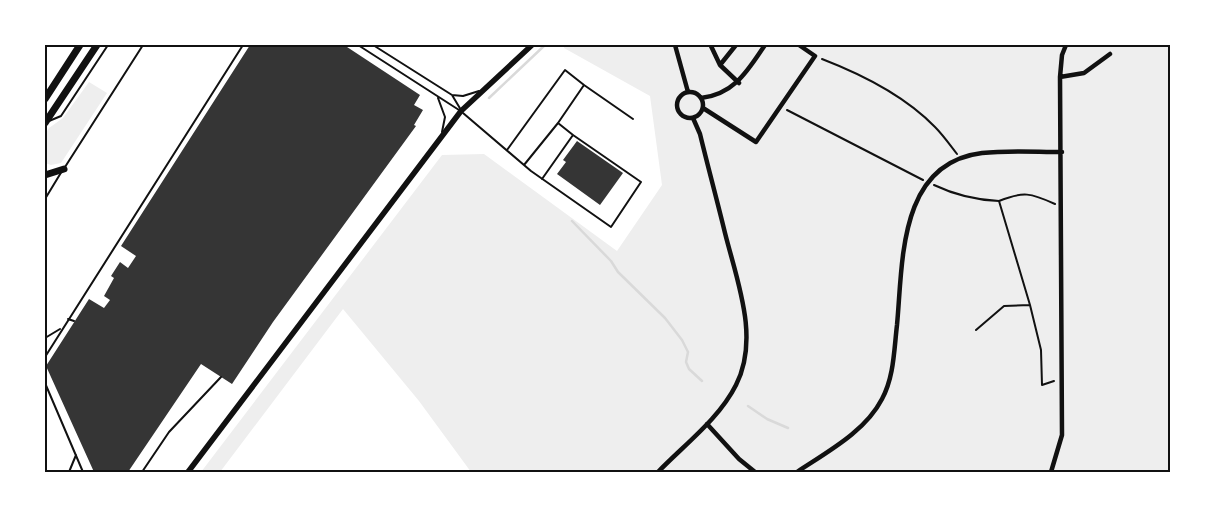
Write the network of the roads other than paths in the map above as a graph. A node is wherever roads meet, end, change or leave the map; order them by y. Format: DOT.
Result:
graph roads {
  1 [pos="80,45"];
  2 [pos="97,45"];
  3 [pos="108,45"];
  4 [pos="143,45"];
  5 [pos="244,45"];
  6 [pos="358,45"];
  7 [pos="374,45"];
  8 [pos="532,45"];
  9 [pos="675,45"];
  10 [pos="736,45"];
  11 [pos="765,45"];
  12 [pos="799,45"];
  13 [pos="1066,45"];
  14 [pos="711,46"];
  15 [pos="1110,54"];
  16 [pos="720,65"];
  17 [pos="1060,76"];
  18 [pos="739,83"];
  19 [pos="584,85"];
  20 [pos="482,90"];
  21 [pos="688,92"];
  22 [pos="437,96"];
  23 [pos="452,96"];
  24 [pos="701,98"];
  25 [pos="45,99"];
  26 [pos="703,108"];
  27 [pos="461,111"];
  28 [pos="693,118"];
  29 [pos="634,119"];
  30 [pos="45,123"];
  31 [pos="558,123"];
  32 [pos="573,135"];
  33 [pos="441,138"];
  34 [pos="507,150"];
  35 [pos="1062,152"];
  36 [pos="524,166"];
  37 [pos="64,169"];
  38 [pos="45,175"];
  39 [pos="542,179"];
  40 [pos="45,200"];
  41 [pos="68,318"];
  42 [pos="74,322"];
  43 [pos="62,328"];
  44 [pos="45,338"];
  45 [pos="45,358"];
  46 [pos="221,377"];
  47 [pos="45,383"];
  48 [pos="707,424"];
  49 [pos="76,455"];
  50 [pos="144,467"];
  51 [pos="69,472"];
  52 [pos="83,472"];
  53 [pos="142,472"];
  54 [pos="146,472"];
  55 [pos="188,472"];
  56 [pos="658,472"];
  57 [pos="755,472"];
  58 [pos="796,472"];
  59 [pos="1051,472"];
  1 -- 25 [label="highway"];
  2 -- 30 [label="highway"];
  3 -- 30 [label="lane"];
  4 -- 37 [label="lane"];
  5 -- 41 [label="lane"];
  6 -- 22 [label="lane"];
  7 -- 23 [label="lane"];
  8 -- 20 [label="street"];
  9 -- 21 [label="street"];
  10 -- 16 [label="street"];
  11 -- 18 [label="street"];
  12 -- 26 [label="street"];
  13 -- 17 [label="street"];
  14 -- 16 [label="street"];
  15 -- 17 [label="street"];
  16 -- 18 [label="street"];
  17 -- 35 [label="street"];
  18 -- 24 [label="street"];
  19 -- 29 [label="lane"];
  19 -- 31 [label="lane"];
  19 -- 34 [label="lane"];
  20 -- 23 [label="lane"];
  20 -- 27 [label="street"];
  21 -- 24 [label="street"];
  21 -- 28 [label="street"];
  22 -- 27 [label="lane"];
  22 -- 33 [label="lane"];
  23 -- 27 [label="lane"];
  24 -- 26 [label="street"];
  26 -- 28 [label="street"];
  27 -- 33 [label="street"];
  27 -- 34 [label="lane"];
  28 -- 48 [label="street"];
  31 -- 32 [label="lane"];
  31 -- 36 [label="lane"];
  32 -- 39 [label="lane"];
  32 -- 39 [label="lane"];
  33 -- 55 [label="street"];
  34 -- 36 [label="lane"];
  35 -- 58 [label="street"];
  35 -- 59 [label="street"];
  36 -- 39 [label="lane"];
  37 -- 38 [label="highway"];
  37 -- 40 [label="lane"];
  41 -- 42 [label="lane"];
  41 -- 43 [label="lane"];
  43 -- 44 [label="lane"];
  43 -- 45 [label="lane"];
  46 -- 50 [label="lane"];
  47 -- 49 [label="lane"];
  48 -- 56 [label="street"];
  48 -- 57 [label="street"];
  49 -- 51 [label="lane"];
  49 -- 52 [label="lane"];
  50 -- 53 [label="lane"];
  50 -- 54 [label="lane"];
}
